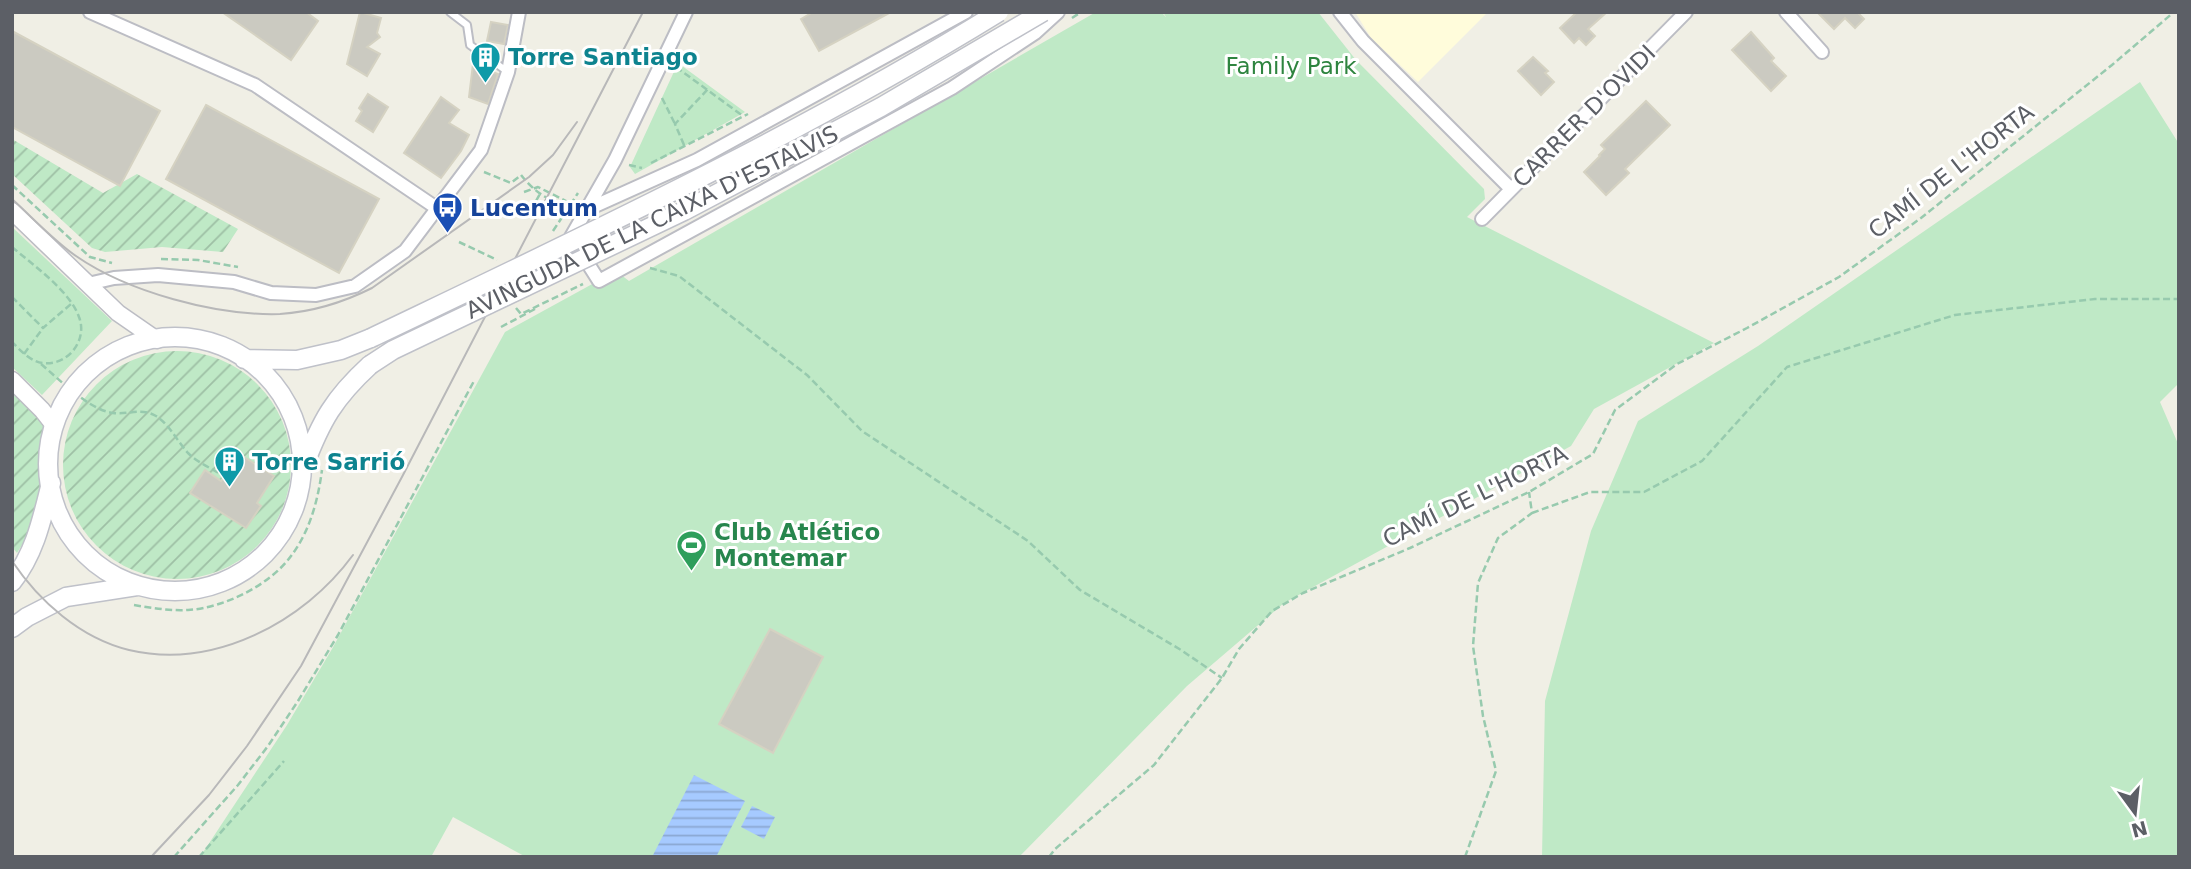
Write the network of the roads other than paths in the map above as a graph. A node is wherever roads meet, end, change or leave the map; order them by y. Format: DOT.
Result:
graph roads {
  1 [pos="90,12"];
  2 [pos="450,12"];
  3 [pos="519,12"];
  4 [pos="686,12"];
  5 [pos="966,12"];
  6 [pos="999,12"];
  7 [pos="1043,12"];
  8 [pos="1058,12"];
  9 [pos="1340,12"];
  10 [pos="1686,12"];
  11 [pos="1786,12"];
  12 [pos="1822,52"];
  13 [pos="508,72"];
  14 [pos="604,179"];
  15 [pos="1511,189"];
  16 [pos="619,196"];
  17 [pos="438,209"];
  18 [pos="586,210"];
  19 [pos="12,211"];
  20 [pos="1482,219"];
  21 [pos="88,284"];
  22 [pos="157,340"];
  23 [pos="244,359"];
  24 [pos="12,380"];
  25 [pos="53,424"];
  26 [pos="303,470"];
  27 [pos="52,480"];
  28 [pos="12,582"];
  29 [pos="137,586"];
  30 [pos="12,628"];
  1 -- 17 [label="street"];
  2 -- 13 [label="lane"];
  3 -- 13 [label="street"];
  4 -- 14 [label="street"];
  5 -- 16 [label="street, AVINGUDA DE LA CAIXA D'ESTALVIS"];
  6 -- 23 [label="main road, AVINGUDA DE LA CAIXA D'ESTALVIS, bridge"];
  7 -- 26 [label="main road, AVINGUDA DE LA CAIXA D'ESTALVIS, bridge"];
  8 -- 18 [label="street, AVINGUDA DE LA CAIXA D'ESTALVIS"];
  9 -- 15 [label="street"];
  10 -- 15 [label="street, CARRER D'OVIDI"];
  11 -- 12 [label="street"];
  13 -- 17 [label="street"];
  14 -- 16 [label="street"];
  14 -- 18 [label="street"];
  15 -- 20 [label="street, CARRER D'OVIDI"];
  16 -- 18 [label="street, AVINGUDA DE LA CAIXA D'ESTALVIS"];
  17 -- 21 [label="street"];
  19 -- 21 [label="street"];
  21 -- 22 [label="street"];
  22 -- 23 [label="main road"];
  22 -- 25 [label="main road"];
  23 -- 26 [label="main road"];
  24 -- 25 [label="street"];
  25 -- 27 [label="main road"];
  26 -- 29 [label="main road"];
  27 -- 28 [label="main road"];
  27 -- 29 [label="main road"];
  29 -- 30 [label="main road"];
}
